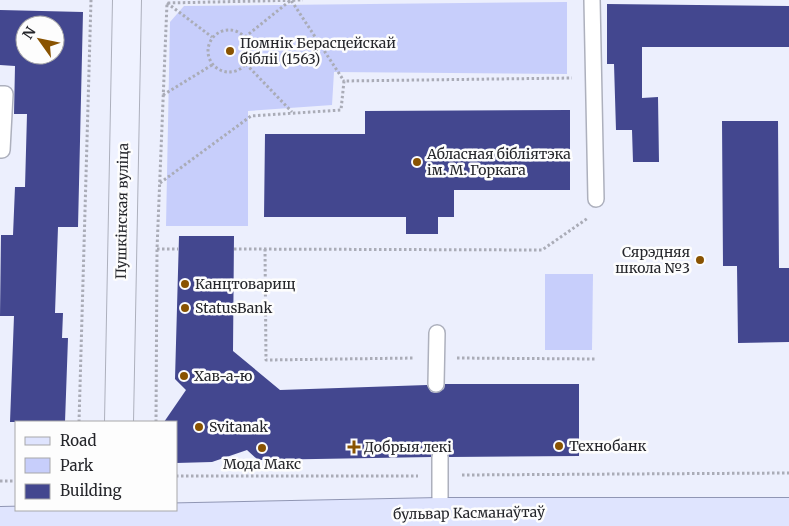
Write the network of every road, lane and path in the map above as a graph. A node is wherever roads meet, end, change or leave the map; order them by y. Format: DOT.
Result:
graph roads {
  1 [pos="91,0"];
  2 [pos="127,0"];
  3 [pos="291,0"];
  4 [pos="303,0"];
  5 [pos="592,0"];
  6 [pos="167,4"];
  7 [pos="212,37"];
  8 [pos="245,37"];
  9 [pos="246,64"];
  10 [pos="212,65"];
  11 [pos="594,78"];
  12 [pos="344,81"];
  13 [pos="0,94"];
  14 [pos="163,95"];
  15 [pos="293,113"];
  16 [pos="0,150"];
  17 [pos="160,184"];
  18 [pos="595,206"];
  19 [pos="157,249"];
  20 [pos="178,249"];
  21 [pos="234,249"];
  22 [pos="266,249"];
  23 [pos="437,333"];
  24 [pos="437,358"];
  25 [pos="596,359"];
  26 [pos="436,384"];
  27 [pos="79,421"];
  28 [pos="119,421"];
  29 [pos="156,421"];
  30 [pos="440,457"];
  31 [pos="789,474"];
  32 [pos="178,476"];
  33 [pos="440,476"];
  34 [pos="0,481"];
  35 [pos="15,481"];
  36 [pos="440,512"];
  37 [pos="789,512"];
  38 [pos="118,519"];
  39 [pos="0,521"];
  1 -- 27 [label="path"];
  2 -- 28 [label="main road, Пушкінская вуліца"];
  3 -- 4 [label="path"];
  3 -- 6 [label="path"];
  3 -- 8 [label="path"];
  3 -- 12 [label="path"];
  5 -- 11 [label="lane"];
  6 -- 7 [label="path"];
  6 -- 14 [label="path"];
  7 -- 8 [label="path"];
  7 -- 10 [label="path"];
  8 -- 9 [label="path"];
  9 -- 10 [label="path"];
  9 -- 15 [label="path"];
  10 -- 14 [label="path"];
  11 -- 12 [label="path"];
  11 -- 18 [label="lane"];
  12 -- 15 [label="path"];
  13 -- 16 [label="lane"];
  14 -- 17 [label="path"];
  15 -- 17 [label="path"];
  17 -- 19 [label="path"];
  18 -- 22 [label="path"];
  19 -- 20 [label="path"];
  19 -- 29 [label="path"];
  21 -- 22 [label="path"];
  22 -- 24 [label="path"];
  23 -- 24 [label="lane"];
  24 -- 25 [label="path"];
  24 -- 26 [label="lane"];
  30 -- 33 [label="lane"];
  31 -- 33 [label="path"];
  32 -- 33 [label="path"];
  33 -- 36 [label="lane"];
  34 -- 35 [label="path"];
  36 -- 37 [label="main road, бульвар Касманаўтаў"];
  36 -- 38 [label="main road, бульвар Касманаўтаў"];
  38 -- 39 [label="main road, бульвар Касманаўтаў"];
}
